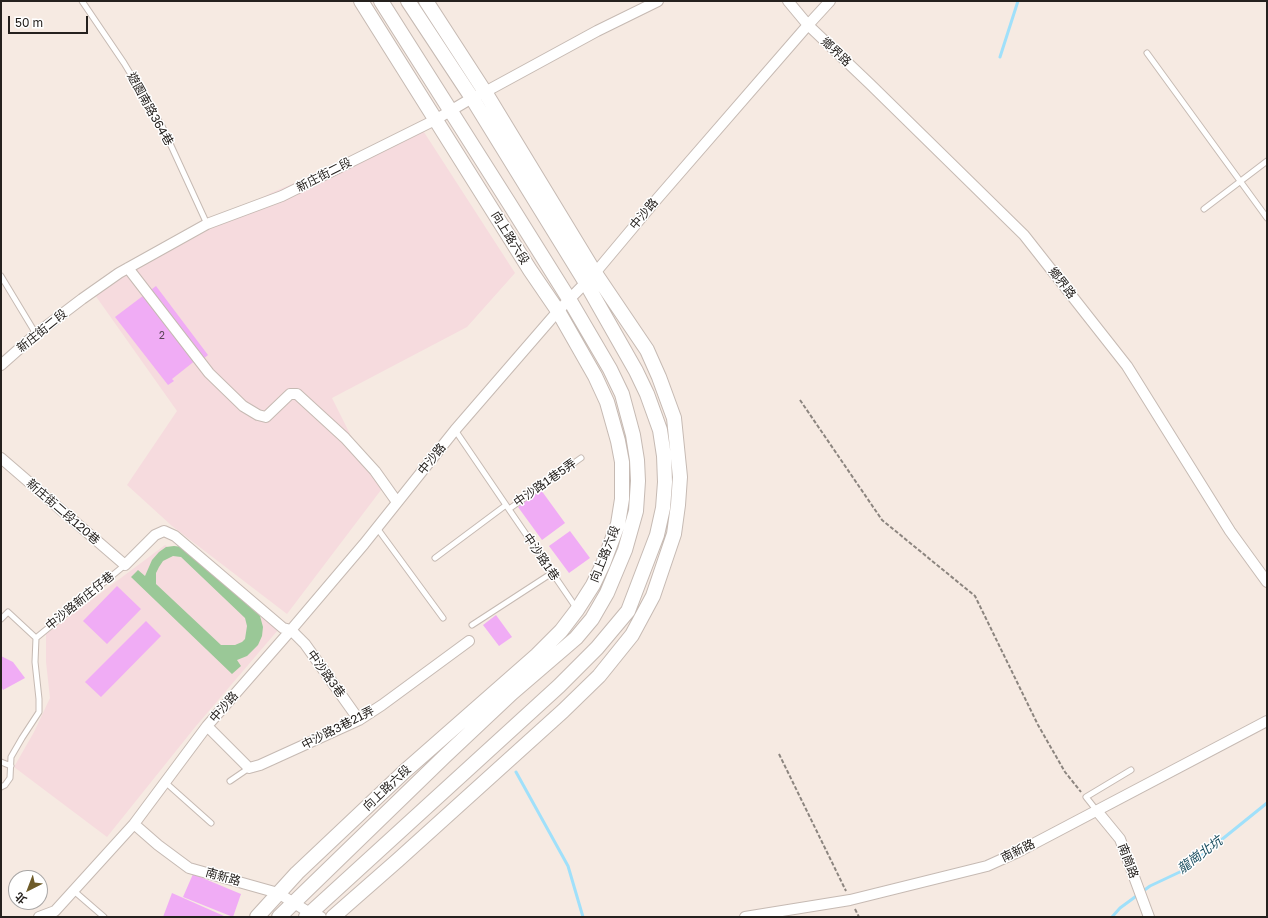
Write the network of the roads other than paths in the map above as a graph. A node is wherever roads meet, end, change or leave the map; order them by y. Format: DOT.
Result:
graph roads {
  1 [pos="82,1"];
  2 [pos="361,1"];
  3 [pos="381,1"];
  4 [pos="408,1"];
  5 [pos="426,1"];
  6 [pos="658,1"];
  7 [pos="788,1"];
  8 [pos="830,1"];
  9 [pos="808,25"];
  10 [pos="1147,53"];
  11 [pos="485,92"];
  12 [pos="472,98"];
  13 [pos="450,110"];
  14 [pos="435,120"];
  15 [pos="1267,161"];
  16 [pos="1240,181"];
  17 [pos="1204,209"];
  18 [pos="1267,218"];
  19 [pos="207,224"];
  20 [pos="128,268"];
  21 [pos="1,276"];
  22 [pos="591,278"];
  23 [pos="569,299"];
  24 [pos="558,311"];
  25 [pos="36,334"];
  26 [pos="1,365"];
  27 [pos="455,430"];
  28 [pos="1,458"];
  29 [pos="581,458"];
  30 [pos="397,502"];
  31 [pos="507,507"];
  32 [pos="377,528"];
  33 [pos="435,558"];
  34 [pos="125,565"];
  35 [pos="552,573"];
  36 [pos="1267,582"];
  37 [pos="577,610"];
  38 [pos="443,618"];
  39 [pos="1,619"];
  40 [pos="472,625"];
  41 [pos="291,630"];
  42 [pos="36,638"];
  43 [pos="469,641"];
  44 [pos="359,720"];
  45 [pos="1267,720"];
  46 [pos="207,726"];
  47 [pos="1,762"];
  48 [pos="11,766"];
  49 [pos="249,768"];
  50 [pos="1131,770"];
  51 [pos="230,781"];
  52 [pos="165,782"];
  53 [pos="1,787"];
  54 [pos="1097,811"];
  55 [pos="210,823"];
  56 [pos="134,824"];
  57 [pos="74,891"];
  58 [pos="278,892"];
  59 [pos="294,902"];
  60 [pos="312,916"];
  61 [pos="39,917"];
  62 [pos="104,917"];
  63 [pos="257,917"];
  64 [pos="279,917"];
  65 [pos="333,917"];
  66 [pos="745,917"];
  67 [pos="1149,917"];
  1 -- 19 [label="lane, 遊園南路364巷"];
  2 -- 14 [label="main road, 向上路六段"];
  3 -- 13 [label="main road, 向上路六段"];
  4 -- 12 [label="main road"];
  5 -- 11 [label="main road"];
  6 -- 11 [label="street, 新庄街二段"];
  7 -- 9 [label="street, 鄉界路"];
  8 -- 9 [label="street, 中沙路"];
  9 -- 22 [label="street, 中沙路"];
  9 -- 36 [label="street, 鄉界路"];
  10 -- 16 [label="lane"];
  11 -- 12 [label="street, 新庄街二段"];
  11 -- 22 [label="main road"];
  12 -- 13 [label="street, 新庄街二段"];
  12 -- 22 [label="main road"];
  13 -- 14 [label="street, 新庄街二段"];
  13 -- 23 [label="main road, 向上路六段"];
  14 -- 19 [label="street, 新庄街二段"];
  14 -- 24 [label="main road, 向上路六段"];
  15 -- 16 [label="lane"];
  16 -- 17 [label="lane"];
  16 -- 18 [label="lane"];
  19 -- 20 [label="street, 新庄街二段"];
  20 -- 25 [label="street, 新庄街二段"];
  20 -- 30 [label="street"];
  21 -- 25 [label="lane"];
  22 -- 23 [label="street, 中沙路"];
  22 -- 60 [label="main road"];
  22 -- 65 [label="main road"];
  23 -- 24 [label="street, 中沙路"];
  23 -- 59 [label="main road, 向上路六段"];
  24 -- 27 [label="street, 中沙路"];
  24 -- 37 [label="main road, 向上路六段"];
  25 -- 26 [label="street, 新庄街二段"];
  27 -- 30 [label="street, 中沙路"];
  27 -- 31 [label="lane, 中沙路1巷"];
  28 -- 34 [label="street, 新庄街二段120巷"];
  29 -- 31 [label="lane, 中沙路1巷5弄"];
  30 -- 32 [label="street, 中沙路"];
  31 -- 33 [label="lane"];
  31 -- 35 [label="lane, 中沙路1巷"];
  32 -- 38 [label="lane"];
  32 -- 41 [label="street, 中沙路"];
  34 -- 41 [label="street, 中沙路3巷"];
  34 -- 42 [label="lane, 中沙路新庄仔巷"];
  35 -- 37 [label="lane, 中沙路1巷"];
  35 -- 40 [label="lane"];
  37 -- 58 [label="main road, 向上路六段"];
  39 -- 42 [label="lane, 中沙路新庄仔巷"];
  41 -- 44 [label="street, 中沙路3巷"];
  41 -- 46 [label="street, 中沙路"];
  42 -- 48 [label="lane, 中沙路新庄仔巷"];
  43 -- 44 [label="street, 中沙路3巷21弄"];
  44 -- 49 [label="street, 中沙路3巷21弄"];
  45 -- 54 [label="street, 南新路"];
  46 -- 49 [label="street"];
  46 -- 52 [label="street, 中沙路"];
  47 -- 48 [label="lane"];
  48 -- 53 [label="lane, 中沙路新庄仔巷"];
  49 -- 51 [label="lane"];
  50 -- 54 [label="lane"];
  52 -- 55 [label="lane"];
  52 -- 56 [label="street, 中沙路"];
  54 -- 66 [label="street, 南新路"];
  54 -- 67 [label="street, 南崗路"];
  56 -- 57 [label="street, 中沙路"];
  56 -- 58 [label="street, 南新路"];
  57 -- 61 [label="street, 中沙路"];
  57 -- 62 [label="lane"];
  58 -- 59 [label="street, 南新路"];
  58 -- 63 [label="main road, 向上路六段"];
  59 -- 60 [label="street, 南新路"];
  59 -- 64 [label="main road, 向上路六段"];
}
